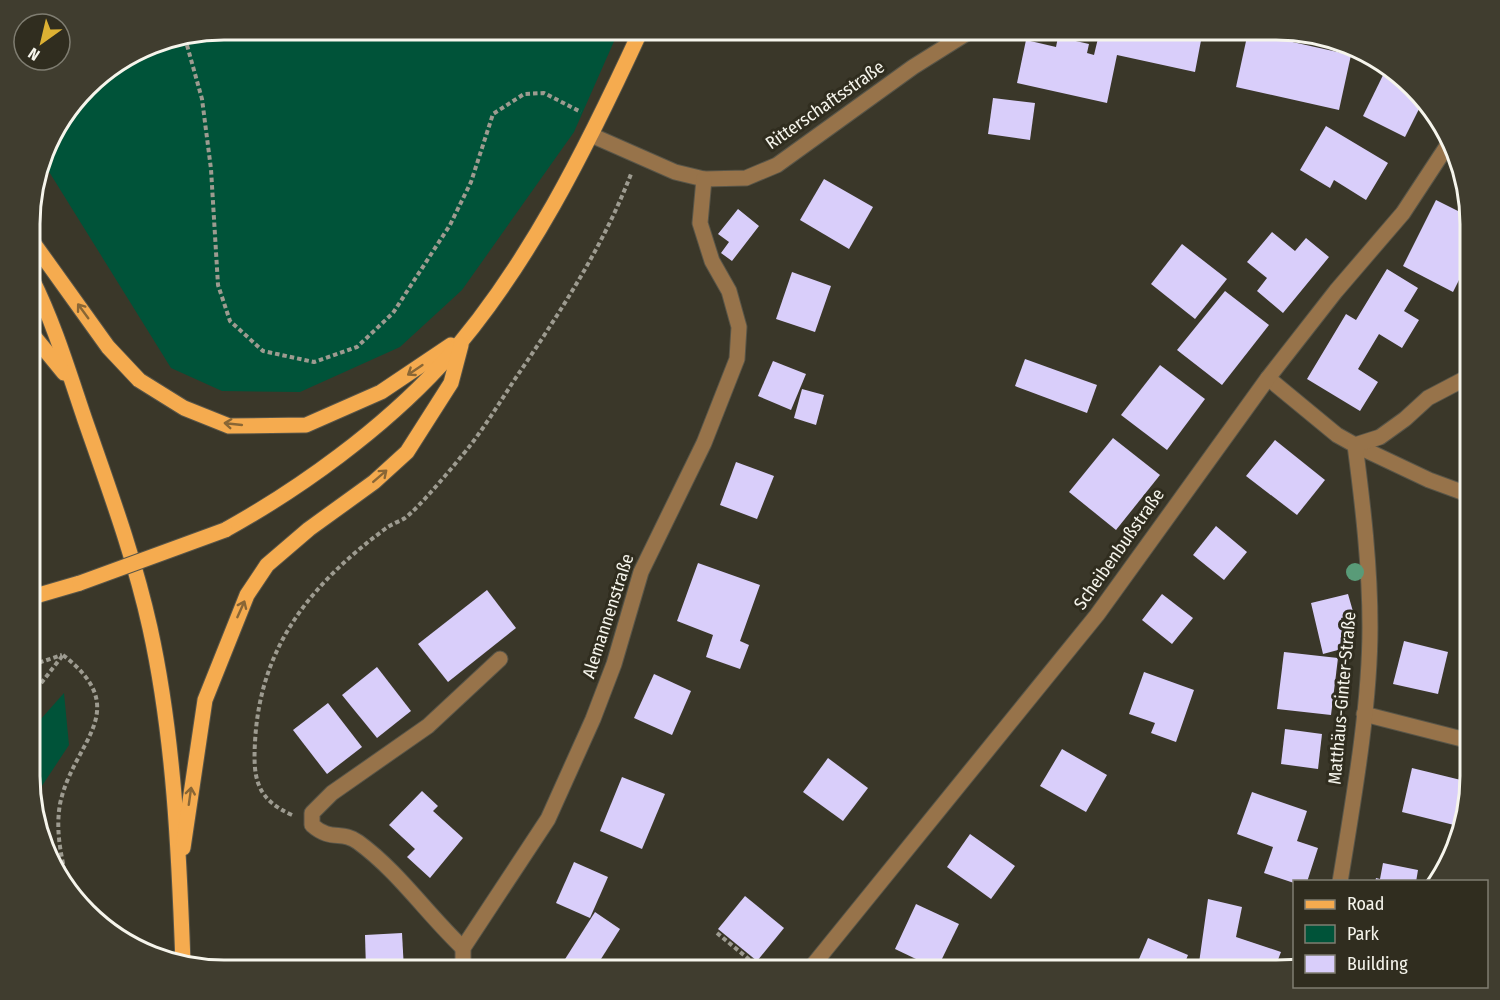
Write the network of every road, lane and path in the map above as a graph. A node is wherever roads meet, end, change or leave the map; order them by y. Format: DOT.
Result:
graph roads {
  1 [pos="637,40"];
  2 [pos="956,40"];
  3 [pos="187,45"];
  4 [pos="598,121"];
  5 [pos="591,135"];
  6 [pos="1444,150"];
  7 [pos="638,156"];
  8 [pos="704,179"];
  9 [pos="40,252"];
  10 [pos="40,300"];
  11 [pos="463,337"];
  12 [pos="40,344"];
  13 [pos="1268,378"];
  14 [pos="72,382"];
  15 [pos="1459,382"];
  16 [pos="1355,445"];
  17 [pos="1459,491"];
  18 [pos="40,595"];
  19 [pos="63,655"];
  20 [pos="500,659"];
  21 [pos="40,662"];
  22 [pos="40,685"];
  23 [pos="1364,714"];
  24 [pos="1459,738"];
  25 [pos="275,808"];
  26 [pos="64,865"];
  27 [pos="180,875"];
  28 [pos="1341,880"];
  29 [pos="717,933"];
  30 [pos="463,948"];
  31 [pos="183,954"];
  32 [pos="818,959"];
  33 [pos="463,960"];
  34 [pos="749,960"];
  1 -- 4 [label="main road"];
  2 -- 8 [label="street, Ritterschaftsstraße"];
  3 -- 4 [label="path"];
  4 -- 5 [label="main road"];
  5 -- 7 [label="street, Ritterschaftsstraße"];
  5 -- 11 [label="main road"];
  6 -- 13 [label="street, Scheibenbußstraße"];
  7 -- 8 [label="street, Ritterschaftsstraße"];
  7 -- 25 [label="path"];
  8 -- 30 [label="street, Alemannenstraße"];
  11 -- 9 [label="main road, one-way"];
  10 -- 14 [label="main road"];
  11 -- 18 [label="main road, bridge"];
  27 -- 11 [label="main road, one-way"];
  12 -- 14 [label="main road"];
  13 -- 16 [label="street"];
  13 -- 32 [label="street, Scheibenbußstraße"];
  14 -- 27 [label="main road"];
  15 -- 16 [label="street"];
  16 -- 17 [label="street"];
  16 -- 23 [label="street, Matthäus-Ginter-Straße"];
  19 -- 21 [label="path"];
  19 -- 22 [label="path"];
  19 -- 26 [label="path"];
  20 -- 30 [label="street"];
  23 -- 24 [label="street"];
  23 -- 28 [label="street, Matthäus-Ginter-Straße"];
  27 -- 31 [label="main road"];
  29 -- 34 [label="path"];
  30 -- 33 [label="street"];
}
